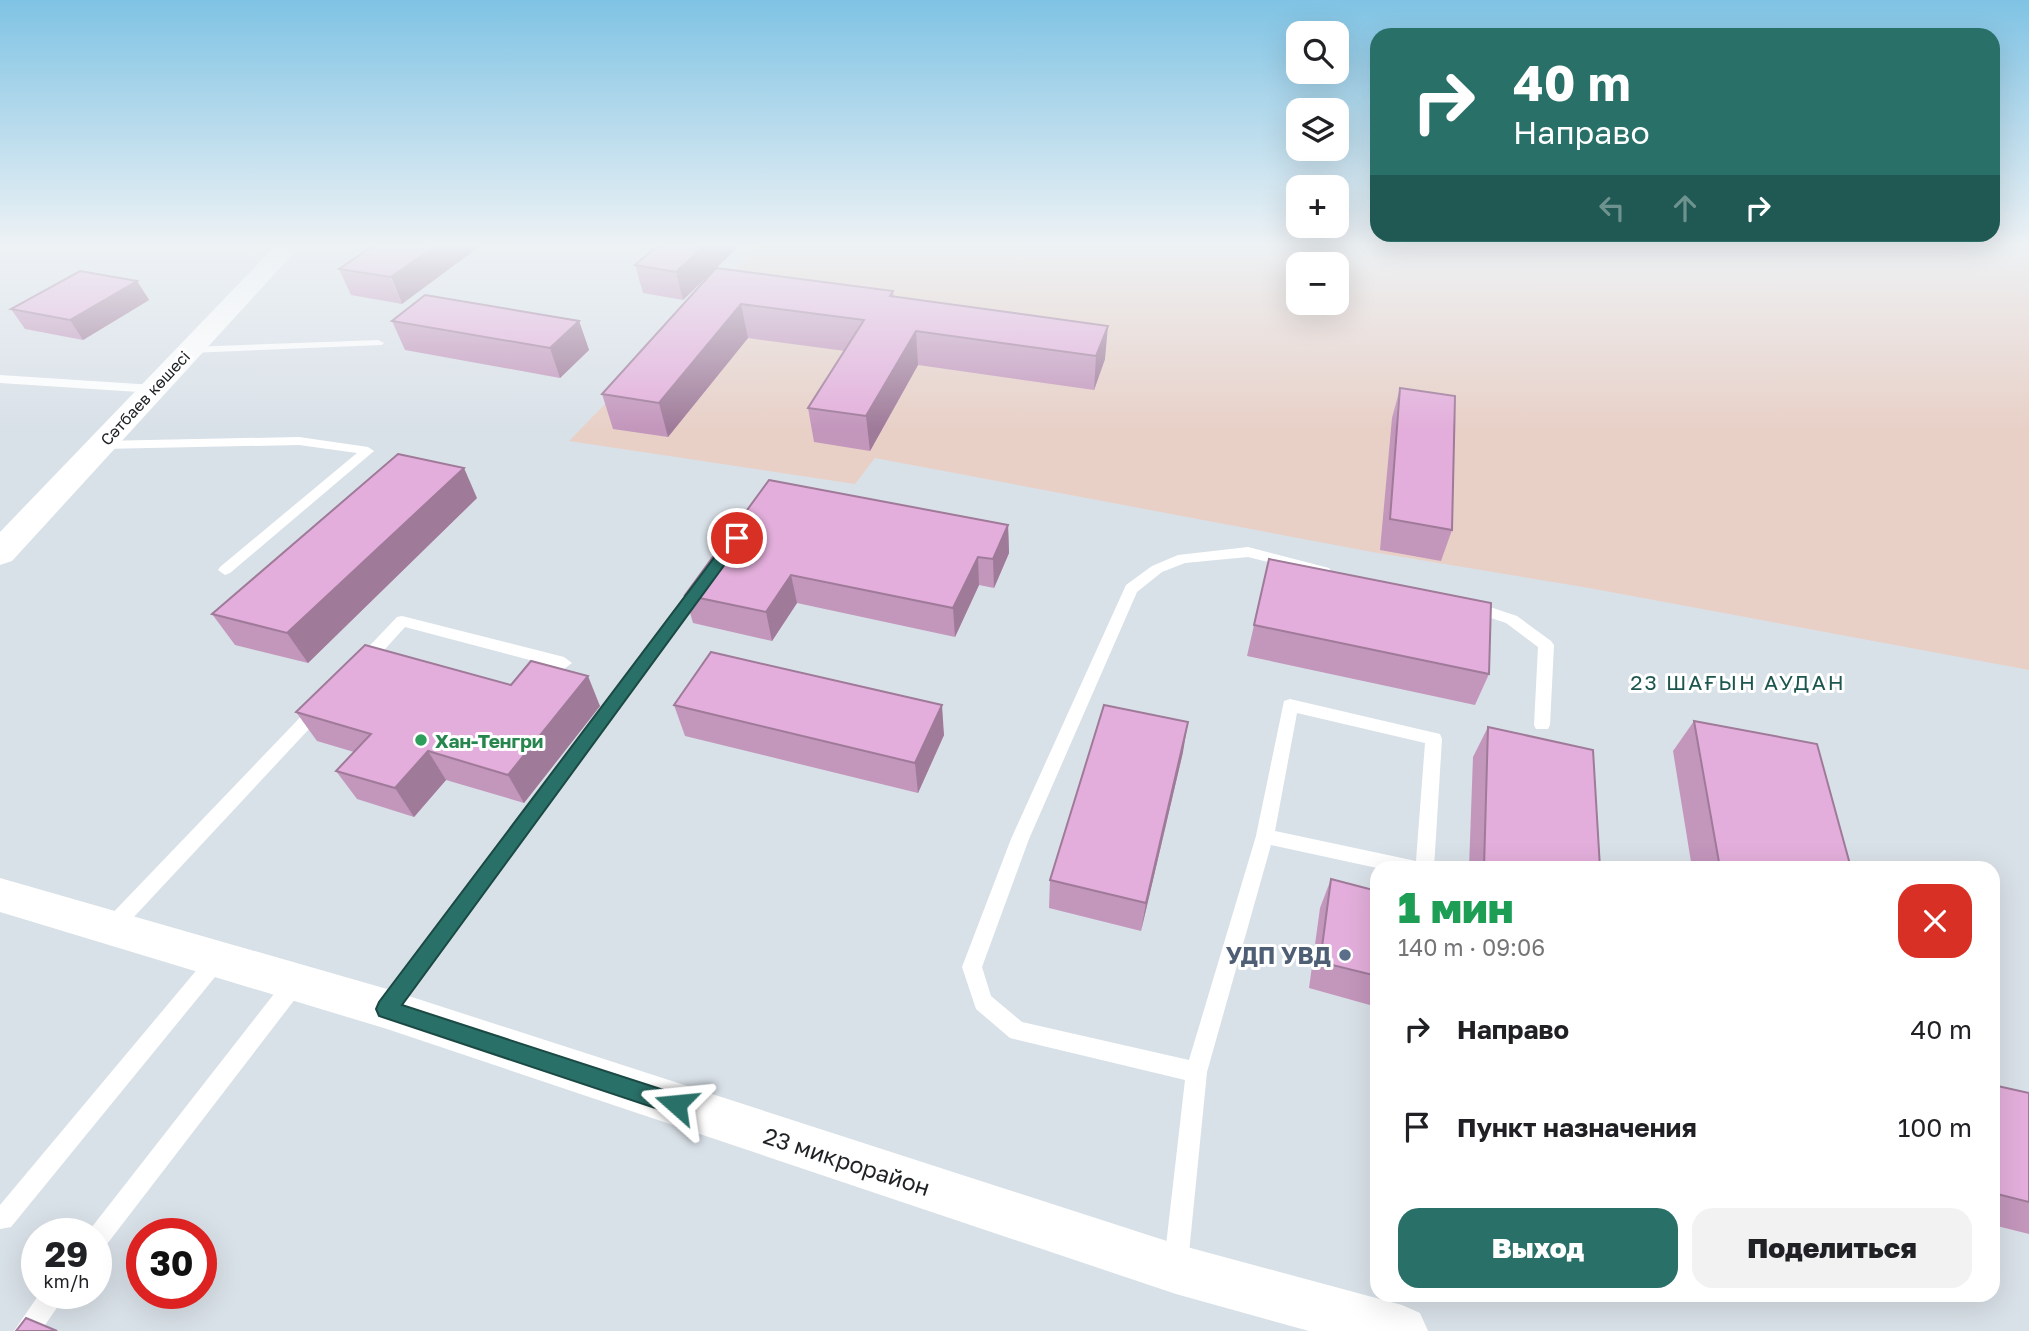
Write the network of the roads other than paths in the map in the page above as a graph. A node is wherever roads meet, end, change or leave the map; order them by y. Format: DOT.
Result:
graph roads {
  1 [pos="231,306"];
  2 [pos="378,343"];
  3 [pos="190,350"];
  4 [pos="0,379"];
  5 [pos="153,389"];
  6 [pos="101,445"];
  7 [pos="0,553"];
  8 [pos="225,570"];
  9 [pos="712,571"];
  10 [pos="1343,575"];
  11 [pos="1451,601"];
  12 [pos="564,663"];
  13 [pos="346,680"];
  14 [pos="327,700"];
  15 [pos="1542,725"];
  16 [pos="1265,836"];
  17 [pos="1381,861"];
  18 [pos="1425,861"];
  19 [pos="0,895"];
  20 [pos="110,930"];
  21 [pos="217,960"];
  22 [pos="295,983"];
  23 [pos="387,1009"];
  24 [pos="1196,1072"];
  25 [pos="3,1219"];
  26 [pos="112,1219"];
  27 [pos="1176,1269"];
  28 [pos="43,1309"];
  29 [pos="26,1331"];
  30 [pos="1402,1331"];
  1 -- 3 [label="main road, Сәтбаев көшесі"];
  2 -- 3 [label="lane"];
  3 -- 5 [label="main road, Сәтбаев көшесі"];
  4 -- 5 [label="lane"];
  5 -- 6 [label="main road, Сәтбаев көшесі"];
  6 -- 7 [label="main road, Сәтбаев көшесі"];
  6 -- 8 [label="lane"];
  9 -- 23 [label="lane"];
  10 -- 24 [label="lane"];
  11 -- 15 [label="lane"];
  12 -- 13 [label="lane"];
  14 -- 20 [label="lane"];
  16 -- 17 [label="lane"];
  16 -- 18 [label="lane"];
  16 -- 24 [label="lane"];
  19 -- 20 [label="street, 23 микрорайон"];
  20 -- 21 [label="street, 23 микрорайон"];
  21 -- 22 [label="street, 23 микрорайон"];
  21 -- 25 [label="lane"];
  22 -- 23 [label="street, 23 микрорайон"];
  22 -- 26 [label="lane"];
  23 -- 27 [label="street, 23 микрорайон"];
  24 -- 27 [label="lane"];
  27 -- 30 [label="street, 23 микрорайон"];
  28 -- 29 [label="lane"];
}
